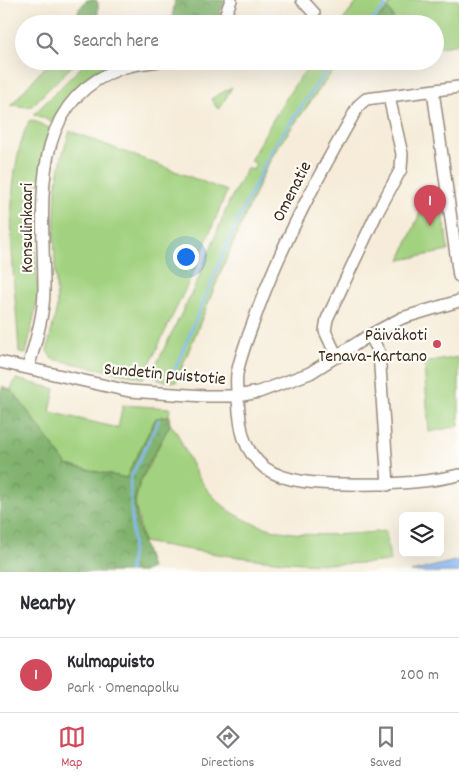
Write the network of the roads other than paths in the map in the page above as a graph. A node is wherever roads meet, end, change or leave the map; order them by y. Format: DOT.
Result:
graph roads {
  1 [pos="231,0"];
  2 [pos="302,0"];
  3 [pos="314,14"];
  4 [pos="225,15"];
  5 [pos="120,70"];
  6 [pos="459,87"];
  7 [pos="432,91"];
  8 [pos="389,97"];
  9 [pos="459,276"];
  10 [pos="459,301"];
  11 [pos="370,335"];
  12 [pos="337,357"];
  13 [pos="0,362"];
  14 [pos="28,368"];
  15 [pos="238,396"];
  16 [pos="459,475"];
  17 [pos="388,485"];
  1 -- 4 [label="street"];
  2 -- 3 [label="street"];
  5 -- 14 [label="street, Konsulinkaari"];
  6 -- 7 [label="street, Omenatie"];
  7 -- 8 [label="street, Omenatie"];
  7 -- 9 [label="street"];
  8 -- 12 [label="street"];
  8 -- 15 [label="street, Omenatie"];
  10 -- 11 [label="street, Sundetin puistotie"];
  11 -- 12 [label="street, Sundetin puistotie"];
  11 -- 17 [label="street"];
  12 -- 15 [label="street, Sundetin puistotie"];
  13 -- 14 [label="street, Sundetin puistotie"];
  14 -- 15 [label="street, Sundetin puistotie"];
  15 -- 17 [label="street, Omenatie"];
  16 -- 17 [label="street, Omenatie"];
}
